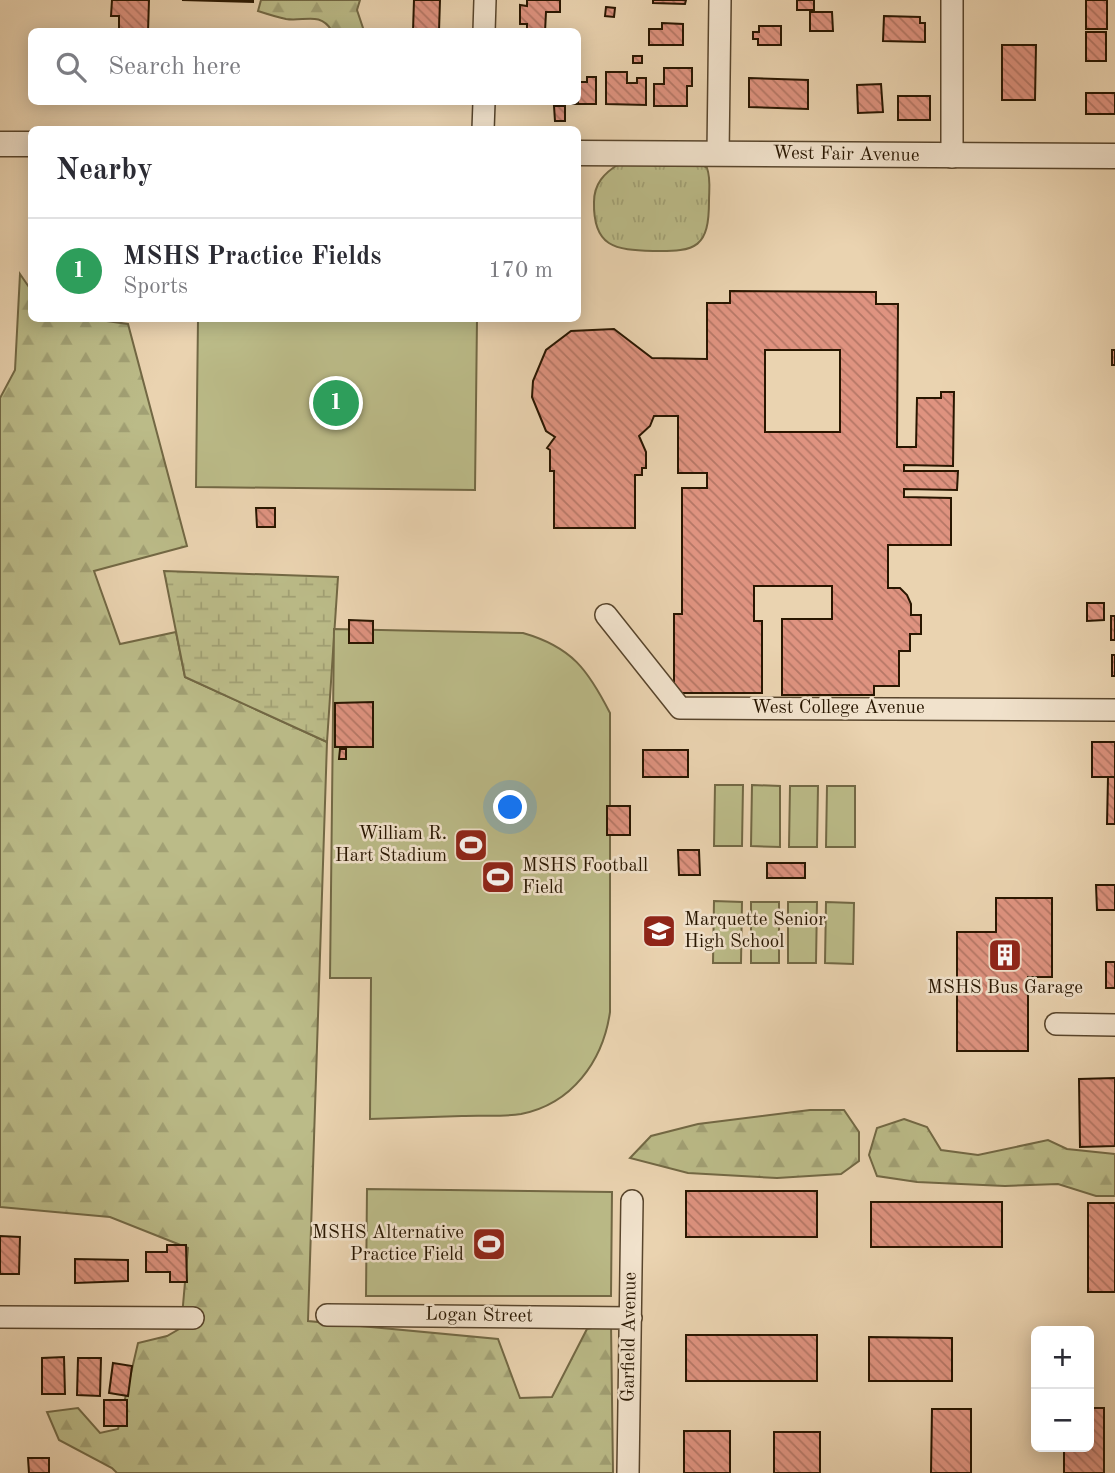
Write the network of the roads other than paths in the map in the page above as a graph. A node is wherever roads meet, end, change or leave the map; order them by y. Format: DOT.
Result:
graph roads {
  1 [pos="485,0"];
  2 [pos="720,0"];
  3 [pos="952,0"];
  4 [pos="484,28"];
  5 [pos="484,105"];
  6 [pos="484,126"];
  7 [pos="0,144"];
  8 [pos="28,144"];
  9 [pos="581,153"];
  10 [pos="718,154"];
  11 [pos="952,156"];
  12 [pos="1115,156"];
  13 [pos="606,615"];
  14 [pos="1115,710"];
  15 [pos="1056,1024"];
  16 [pos="1115,1025"];
  17 [pos="632,1201"];
  18 [pos="327,1315"];
  19 [pos="0,1317"];
  20 [pos="193,1318"];
  21 [pos="631,1318"];
  22 [pos="628,1473"];
  1 -- 4 [label="street"];
  2 -- 10 [label="street"];
  3 -- 11 [label="street"];
  5 -- 6 [label="street"];
  7 -- 8 [label="street"];
  9 -- 10 [label="street, West Fair Avenue"];
  10 -- 11 [label="street, West Fair Avenue"];
  11 -- 12 [label="street, West Fair Avenue"];
  13 -- 14 [label="street, West College Avenue"];
  15 -- 16 [label="street"];
  17 -- 21 [label="street, Garfield Avenue"];
  18 -- 21 [label="street, Logan Street"];
  19 -- 20 [label="street"];
  21 -- 22 [label="street, Garfield Avenue"];
}
